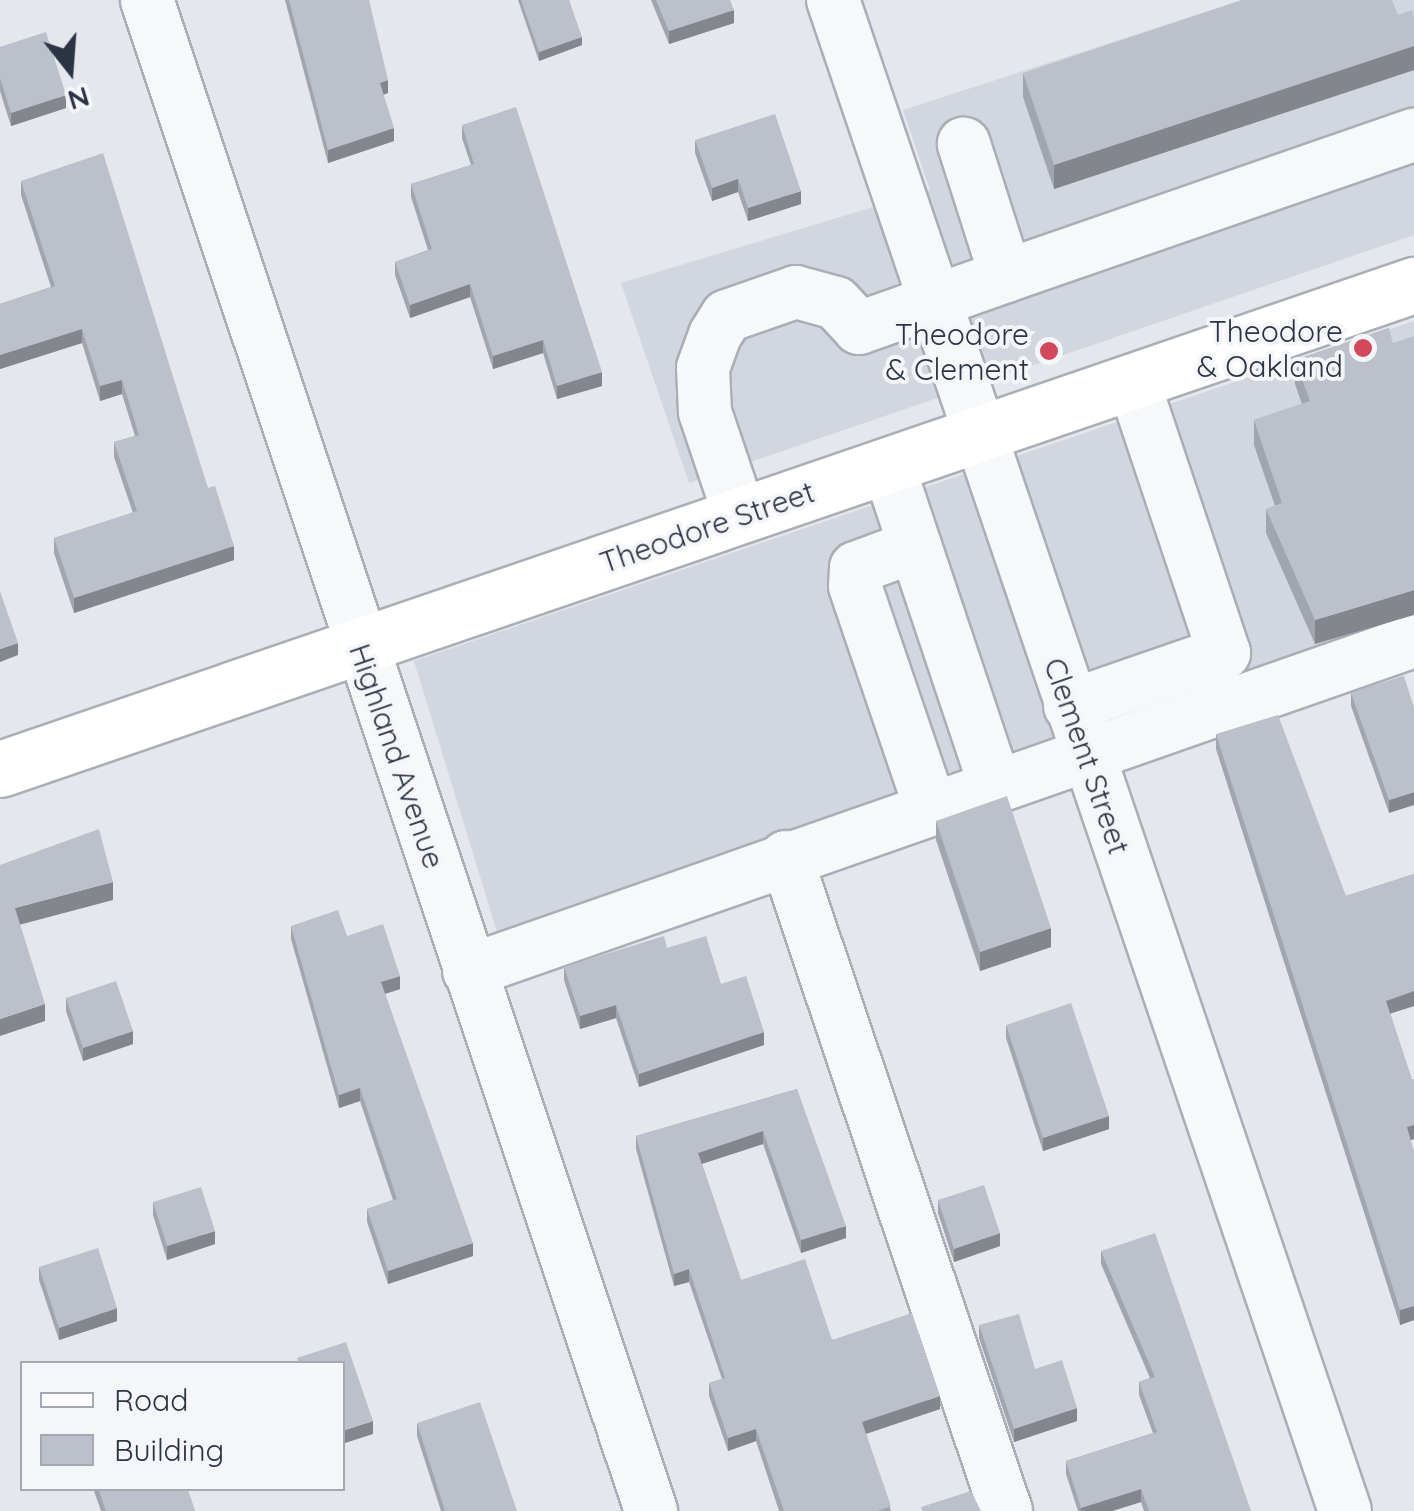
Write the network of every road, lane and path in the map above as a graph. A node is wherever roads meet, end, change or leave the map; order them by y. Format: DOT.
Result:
graph roads {
  1 [pos="147,0"];
  2 [pos="833,0"];
  3 [pos="1414,135"];
  4 [pos="964,144"];
  5 [pos="1006,276"];
  6 [pos="1414,285"];
  7 [pos="933,301"];
  8 [pos="1133,381"];
  9 [pos="978,435"];
  10 [pos="888,465"];
  11 [pos="740,516"];
  12 [pos="915,546"];
  13 [pos="1414,641"];
  14 [pos="360,646"];
  15 [pos="1078,729"];
  16 [pos="0,769"];
  17 [pos="995,784"];
  18 [pos="930,806"];
  19 [pos="786,858"];
  20 [pos="469,971"];
  21 [pos="651,1511"];
  22 [pos="1006,1511"];
  23 [pos="1346,1511"];
  1 -- 14 [label="street, Highland Avenue"];
  2 -- 7 [label="street, Clement Street"];
  3 -- 5 [label="street"];
  4 -- 5 [label="street"];
  5 -- 7 [label="street"];
  6 -- 8 [label="main road, Theodore Street"];
  7 -- 9 [label="street, Clement Street"];
  7 -- 11 [label="street"];
  8 -- 9 [label="main road, Theodore Street"];
  8 -- 15 [label="street"];
  9 -- 10 [label="main road, Theodore Street"];
  9 -- 15 [label="street, Clement Street"];
  10 -- 11 [label="main road, Theodore Street"];
  10 -- 12 [label="street"];
  11 -- 14 [label="main road, Theodore Street"];
  12 -- 17 [label="street"];
  12 -- 18 [label="street"];
  13 -- 15 [label="street"];
  14 -- 16 [label="main road, Theodore Street"];
  14 -- 20 [label="street, Highland Avenue"];
  15 -- 17 [label="street"];
  15 -- 23 [label="street, Clement Street"];
  17 -- 18 [label="street"];
  18 -- 19 [label="street"];
  19 -- 20 [label="street"];
  19 -- 22 [label="street"];
  20 -- 21 [label="street, Highland Avenue"];
}
